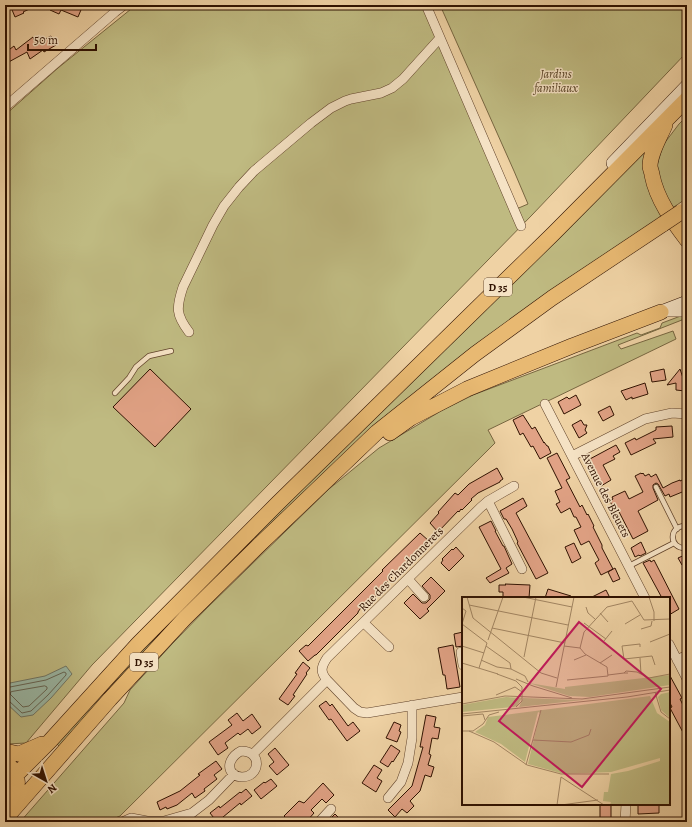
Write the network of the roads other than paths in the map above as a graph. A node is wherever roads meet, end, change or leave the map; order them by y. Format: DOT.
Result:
graph roads {
  1 [pos="124,5"];
  2 [pos="426,5"];
  3 [pos="440,38"];
  4 [pos="687,86"];
  5 [pos="687,99"];
  6 [pos="5,106"];
  7 [pos="668,118"];
  8 [pos="578,209"];
  9 [pos="684,210"];
  10 [pos="521,226"];
  11 [pos="687,240"];
  12 [pos="687,302"];
  13 [pos="661,312"];
  14 [pos="687,312"];
  15 [pos="189,332"];
  16 [pos="172,351"];
  17 [pos="115,393"];
  18 [pos="545,404"];
  19 [pos="687,414"];
  20 [pos="572,456"];
  21 [pos="335,472"];
  22 [pos="514,486"];
  23 [pos="656,487"];
  24 [pos="488,501"];
  25 [pos="687,526"];
  26 [pos="677,529"];
  27 [pos="674,543"];
  28 [pos="687,548"];
  29 [pos="629,566"];
  30 [pos="522,569"];
  31 [pos="408,579"];
  32 [pos="424,596"];
  33 [pos="644,597"];
  34 [pos="364,623"];
  35 [pos="389,647"];
  36 [pos="670,647"];
  37 [pos="461,652"];
  38 [pos="687,655"];
  39 [pos="462,658"];
  40 [pos="677,660"];
  41 [pos="687,679"];
  42 [pos="327,680"];
  43 [pos="462,697"];
  44 [pos="412,705"];
  45 [pos="50,740"];
  46 [pos="5,751"];
  47 [pos="253,754"];
  48 [pos="5,760"];
  49 [pos="234,774"];
  50 [pos="14,782"];
  51 [pos="388,798"];
  52 [pos="626,805"];
  53 [pos="5,806"];
  54 [pos="331,809"];
  55 [pos="5,819"];
  56 [pos="164,821"];
  57 [pos="122,822"];
  58 [pos="319,822"];
  59 [pos="626,822"];
  1 -- 6 [label="street"];
  2 -- 3 [label="street"];
  3 -- 10 [label="street"];
  3 -- 15 [label="street"];
  4 -- 8 [label="street"];
  5 -- 7 [label="main road, D 35"];
  7 -- 8 [label="main road, D 35"];
  7 -- 11 [label="main road, D 35"];
  8 -- 45 [label="main road, D 35"];
  9 -- 21 [label="main road, D 35, bridge"];
  12 -- 13 [label="street"];
  13 -- 14 [label="street"];
  13 -- 21 [label="main road"];
  16 -- 17 [label="lane"];
  18 -- 20 [label="street, Avenue des Bleuets"];
  19 -- 20 [label="street"];
  20 -- 29 [label="street, Avenue des Bleuets"];
  21 -- 50 [label="main road, D 35"];
  22 -- 24 [label="street, Rue des Chardonnerets"];
  23 -- 26 [label="lane"];
  24 -- 30 [label="street"];
  24 -- 31 [label="street, Rue des Chardonnerets"];
  25 -- 26 [label="lane"];
  26 -- 27 [label="lane"];
  27 -- 28 [label="lane"];
  27 -- 29 [label="lane"];
  29 -- 33 [label="street, Avenue des Bleuets"];
  31 -- 32 [label="street"];
  31 -- 34 [label="street, Rue des Chardonnerets"];
  34 -- 35 [label="street"];
  34 -- 42 [label="street, Rue des Chardonnerets"];
  36 -- 40 [label="street"];
  37 -- 39 [label="street"];
  38 -- 40 [label="street"];
  40 -- 41 [label="street"];
  42 -- 44 [label="street"];
  42 -- 47 [label="street"];
  43 -- 44 [label="street"];
  44 -- 51 [label="street"];
  45 -- 46 [label="main road"];
  45 -- 50 [label="main road, D 35"];
  47 -- 49 [label="street"];
  47 -- 49 [label="street"];
  48 -- 50 [label="main road"];
  49 -- 56 [label="street"];
  50 -- 53 [label="main road"];
  50 -- 55 [label="main road, D 35"];
  52 -- 59 [label="street"];
  54 -- 58 [label="street"];
  56 -- 57 [label="street"];
}
